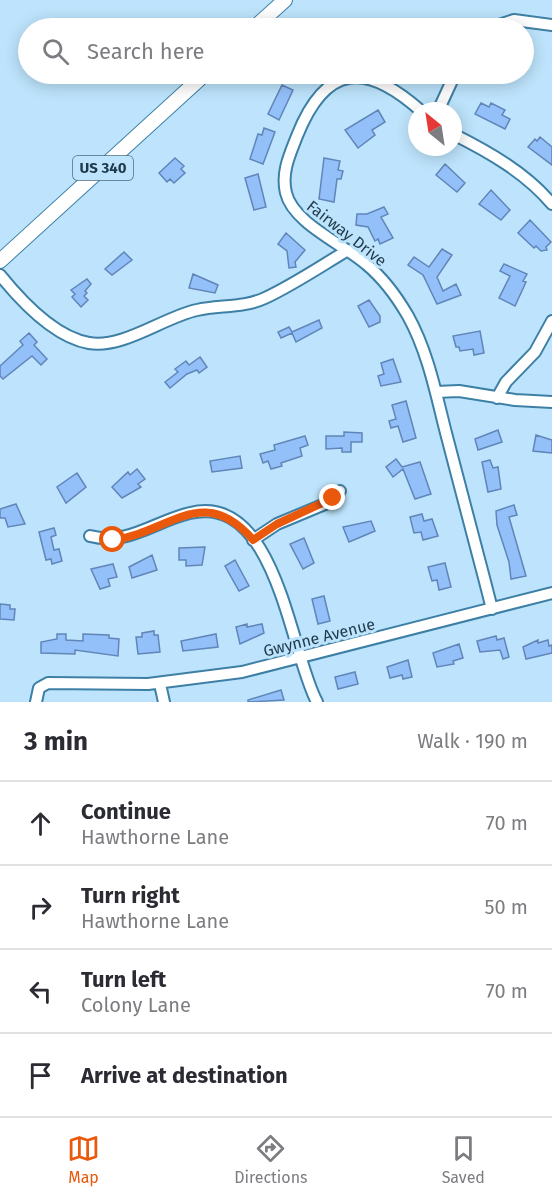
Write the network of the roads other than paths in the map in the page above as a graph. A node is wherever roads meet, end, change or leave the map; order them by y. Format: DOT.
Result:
graph roads {
  1 [pos="285,0"];
  2 [pos="265,18"];
  3 [pos="534,23"];
  4 [pos="552,25"];
  5 [pos="194,84"];
  6 [pos="336,84"];
  7 [pos="385,84"];
  8 [pos="450,84"];
  9 [pos="411,102"];
  10 [pos="442,102"];
  11 [pos="462,139"];
  12 [pos="552,204"];
  13 [pos="348,250"];
  14 [pos="0,261"];
  15 [pos="0,275"];
  16 [pos="552,321"];
  17 [pos="436,392"];
  18 [pos="497,398"];
  19 [pos="552,402"];
  20 [pos="340,491"];
  21 [pos="90,536"];
  22 [pos="253,540"];
  23 [pos="552,593"];
  24 [pos="492,609"];
  25 [pos="299,658"];
  26 [pos="160,684"];
  27 [pos="36,702"];
  28 [pos="164,702"];
  29 [pos="317,702"];
  1 -- 2 [label="main road"];
  3 -- 4 [label="street"];
  5 -- 14 [label="main road, US 340"];
  6 -- 13 [label="street, Fairway Drive"];
  7 -- 9 [label="street, Fairway Drive"];
  8 -- 10 [label="street"];
  11 -- 12 [label="street"];
  13 -- 15 [label="street"];
  13 -- 17 [label="street, Fairway Drive"];
  16 -- 18 [label="street"];
  17 -- 18 [label="street"];
  17 -- 24 [label="street, Fairway Drive"];
  18 -- 19 [label="street"];
  20 -- 22 [label="street"];
  21 -- 22 [label="street"];
  22 -- 25 [label="street"];
  23 -- 24 [label="street, Gwynne Avenue"];
  24 -- 25 [label="street, Gwynne Avenue"];
  25 -- 26 [label="street, Gwynne Avenue"];
  25 -- 29 [label="street"];
  26 -- 27 [label="street, Gwynne Avenue"];
  26 -- 28 [label="street"];
}
